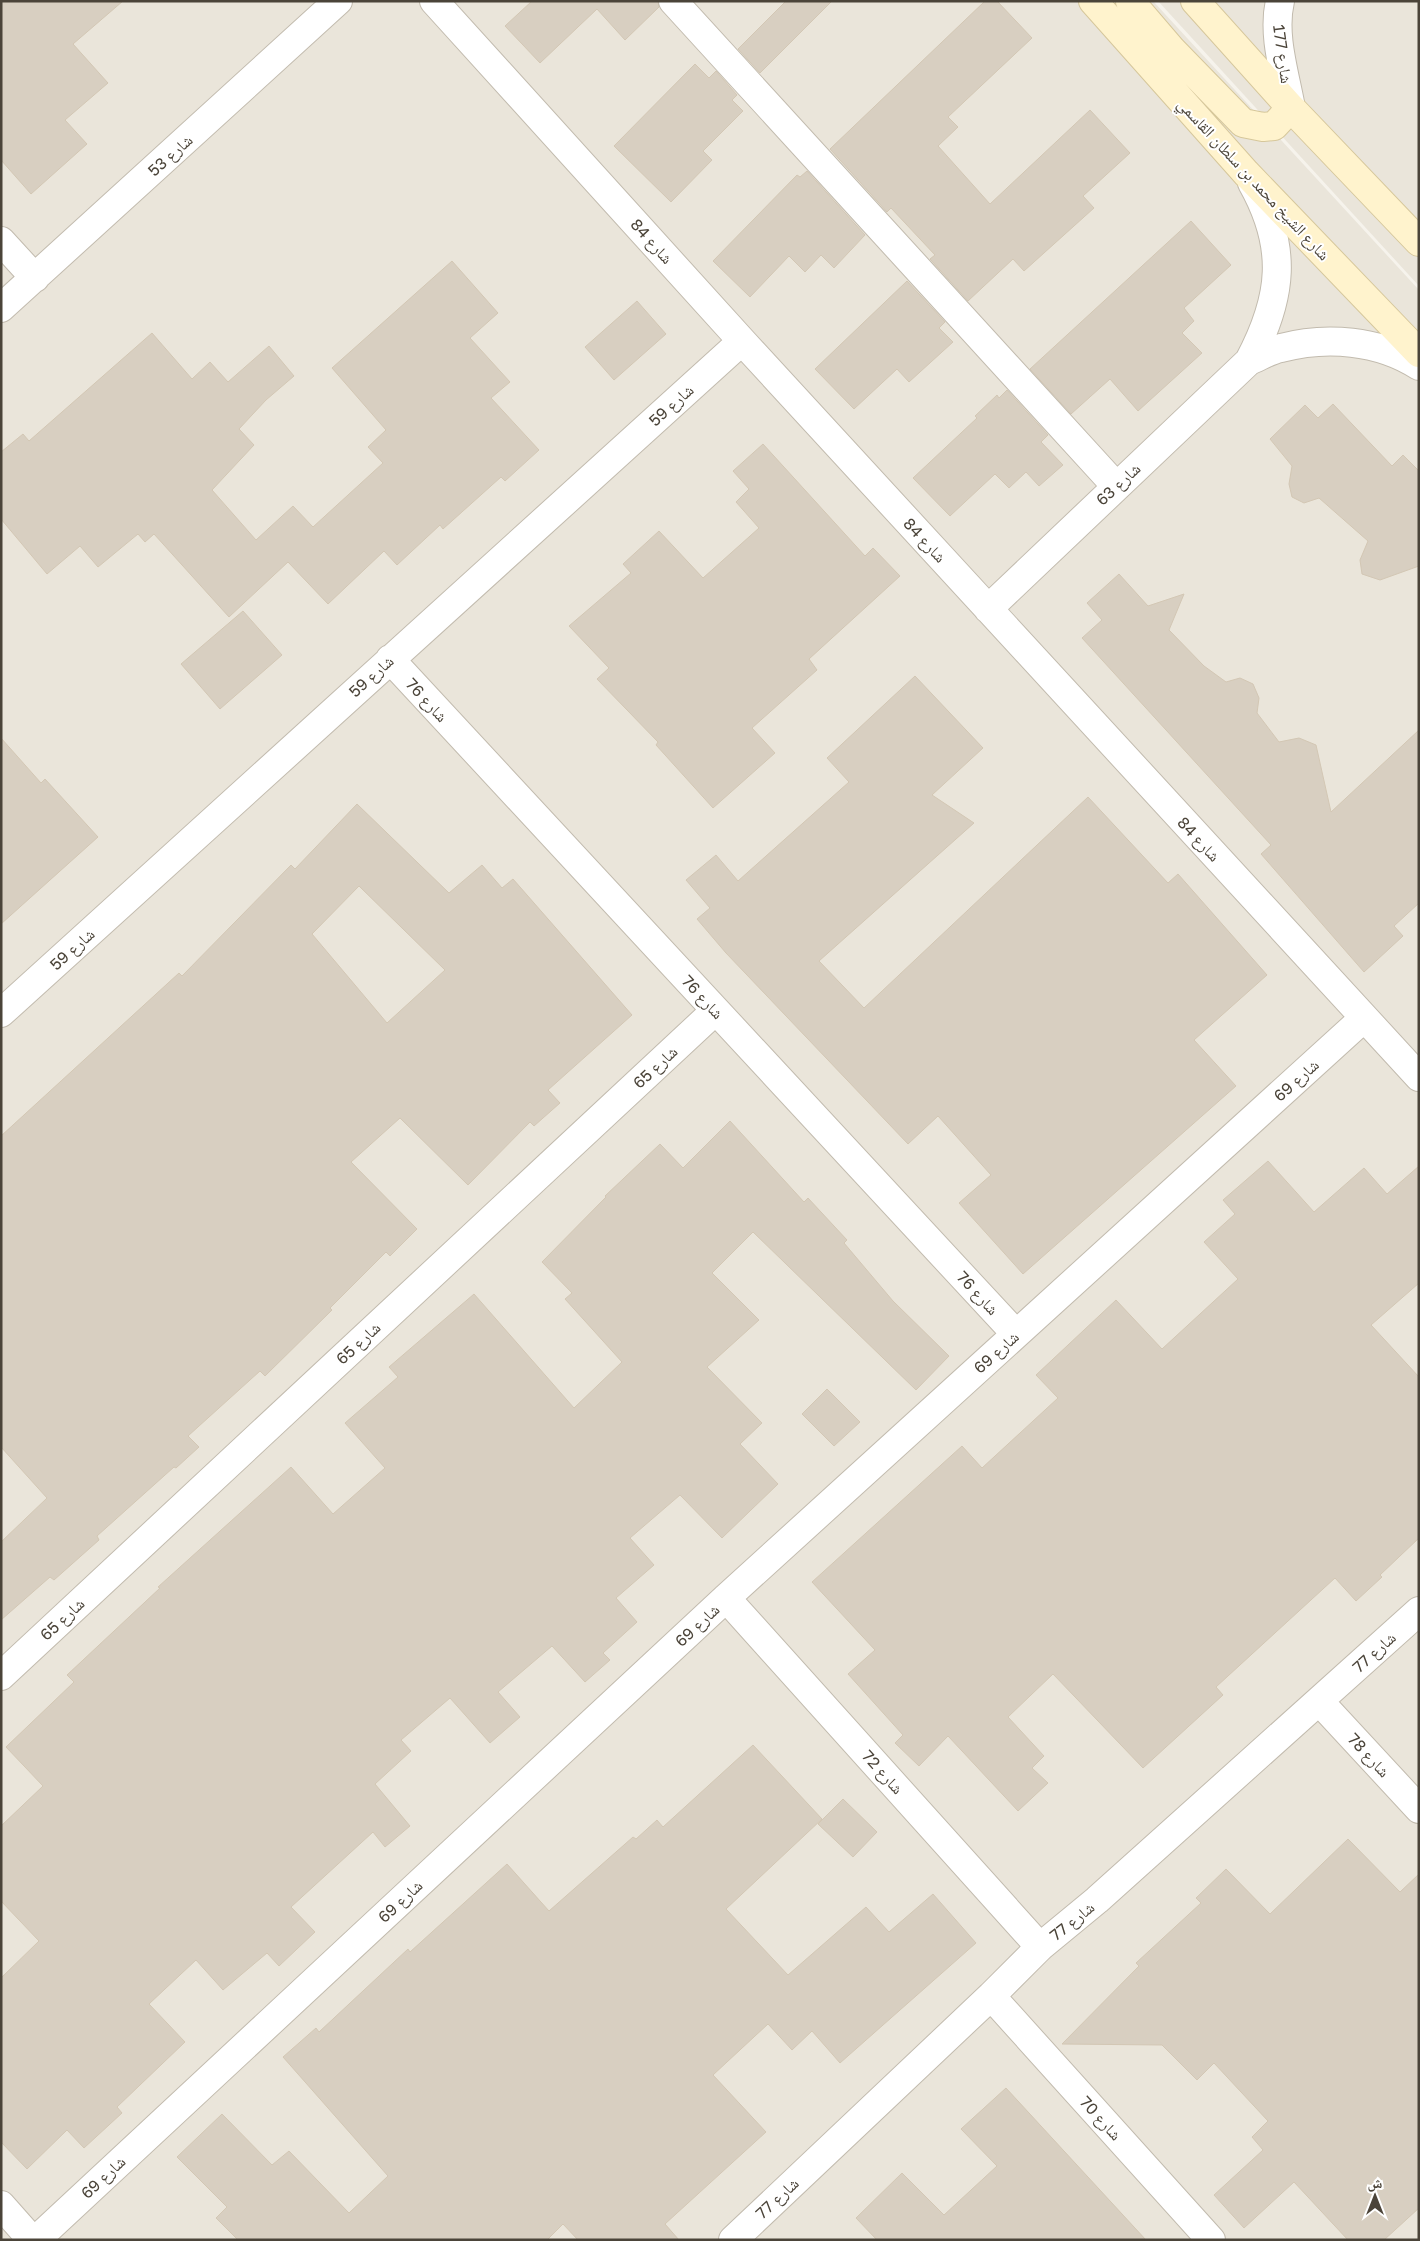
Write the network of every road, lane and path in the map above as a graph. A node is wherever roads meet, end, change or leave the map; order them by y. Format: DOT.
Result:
graph roads {
  1 [pos="338,1"];
  2 [pos="434,1"];
  3 [pos="673,1"];
  4 [pos="1094,1"];
  5 [pos="1130,1"];
  6 [pos="1195,1"];
  7 [pos="1280,1"];
  8 [pos="1291,108"];
  9 [pos="1246,173"];
  10 [pos="1,241"];
  11 [pos="1419,242"];
  12 [pos="35,278"];
  13 [pos="1,308"];
  14 [pos="742,341"];
  15 [pos="1419,353"];
  16 [pos="1249,361"];
  17 [pos="1419,366"];
  18 [pos="1116,486"];
  19 [pos="988,609"];
  20 [pos="390,659"];
  21 [pos="716,1010"];
  22 [pos="1,1013"];
  23 [pos="1364,1018"];
  24 [pos="1419,1077"];
  25 [pos="1016,1334"];
  26 [pos="726,1598"];
  27 [pos="1419,1611"];
  28 [pos="1,1676"];
  29 [pos="1320,1701"];
  30 [pos="1419,1809"];
  31 [pos="1040,1947"];
  32 [pos="991,1996"];
  33 [pos="1,2205"];
  34 [pos="32,2240"];
  35 [pos="36,2240"];
  36 [pos="733,2240"];
  37 [pos="1211,2240"];
  1 -- 12 [label="street, شارع 53"];
  2 -- 14 [label="street, شارع 84"];
  3 -- 18 [label="street"];
  4 -- 9 [label="main road, شارع الشيخ محمد بن سلطان القاسمي"];
  5 -- 8 [label="main road"];
  6 -- 8 [label="main road"];
  7 -- 8 [label="street, شارع 177"];
  8 -- 11 [label="main road"];
  9 -- 15 [label="main road, شارع الشيخ محمد بن سلطان القاسمي"];
  9 -- 16 [label="street, شارع 63"];
  10 -- 12 [label="street"];
  12 -- 13 [label="street, شارع 53"];
  14 -- 19 [label="street, شارع 84"];
  14 -- 20 [label="street, شارع 59"];
  16 -- 17 [label="street, شارع 63"];
  16 -- 18 [label="street, شارع 63"];
  18 -- 19 [label="street, شارع 63"];
  19 -- 23 [label="street, شارع 84"];
  20 -- 21 [label="street, شارع 76"];
  20 -- 22 [label="street, شارع 59"];
  21 -- 25 [label="street, شارع 76"];
  21 -- 28 [label="street, شارع 65"];
  23 -- 24 [label="street, شارع 84"];
  23 -- 25 [label="street, شارع 69"];
  25 -- 26 [label="street, شارع 69"];
  26 -- 31 [label="street, شارع 72"];
  26 -- 35 [label="street, شارع 69"];
  27 -- 29 [label="street, شارع 77"];
  29 -- 30 [label="street, شارع 78"];
  29 -- 31 [label="street, شارع 77"];
  31 -- 32 [label="street, شارع 77"];
  32 -- 36 [label="street, شارع 77"];
  32 -- 37 [label="street, شارع 70"];
  33 -- 34 [label="street"];
}
